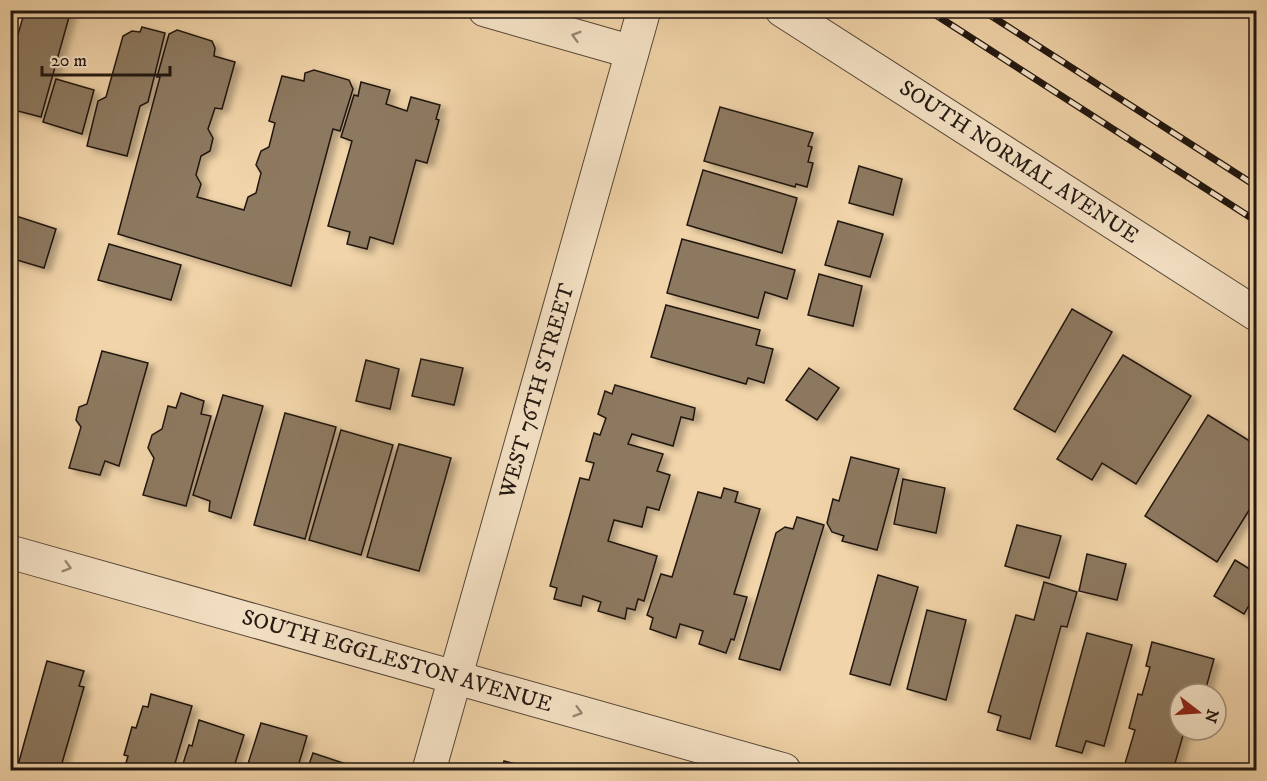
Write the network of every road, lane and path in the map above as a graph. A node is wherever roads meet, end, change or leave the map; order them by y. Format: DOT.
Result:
graph roads {
  1 [pos="484,10"];
  2 [pos="644,10"];
  3 [pos="782,10"];
  4 [pos="632,52"];
  5 [pos="1257,315"];
  6 [pos="10,552"];
  7 [pos="456,677"];
  8 [pos="429,771"];
  9 [pos="784,771"];
  4 -- 1 [label="street, one-way"];
  2 -- 4 [label="street, WEST 76TH STREET"];
  3 -- 5 [label="street, SOUTH NORMAL AVENUE"];
  4 -- 7 [label="street, WEST 76TH STREET"];
  6 -- 7 [label="street, SOUTH EGGLESTON AVENUE, one-way"];
  7 -- 8 [label="street, WEST 76TH STREET"];
  7 -- 9 [label="street, SOUTH EGGLESTON AVENUE, one-way"];
}
